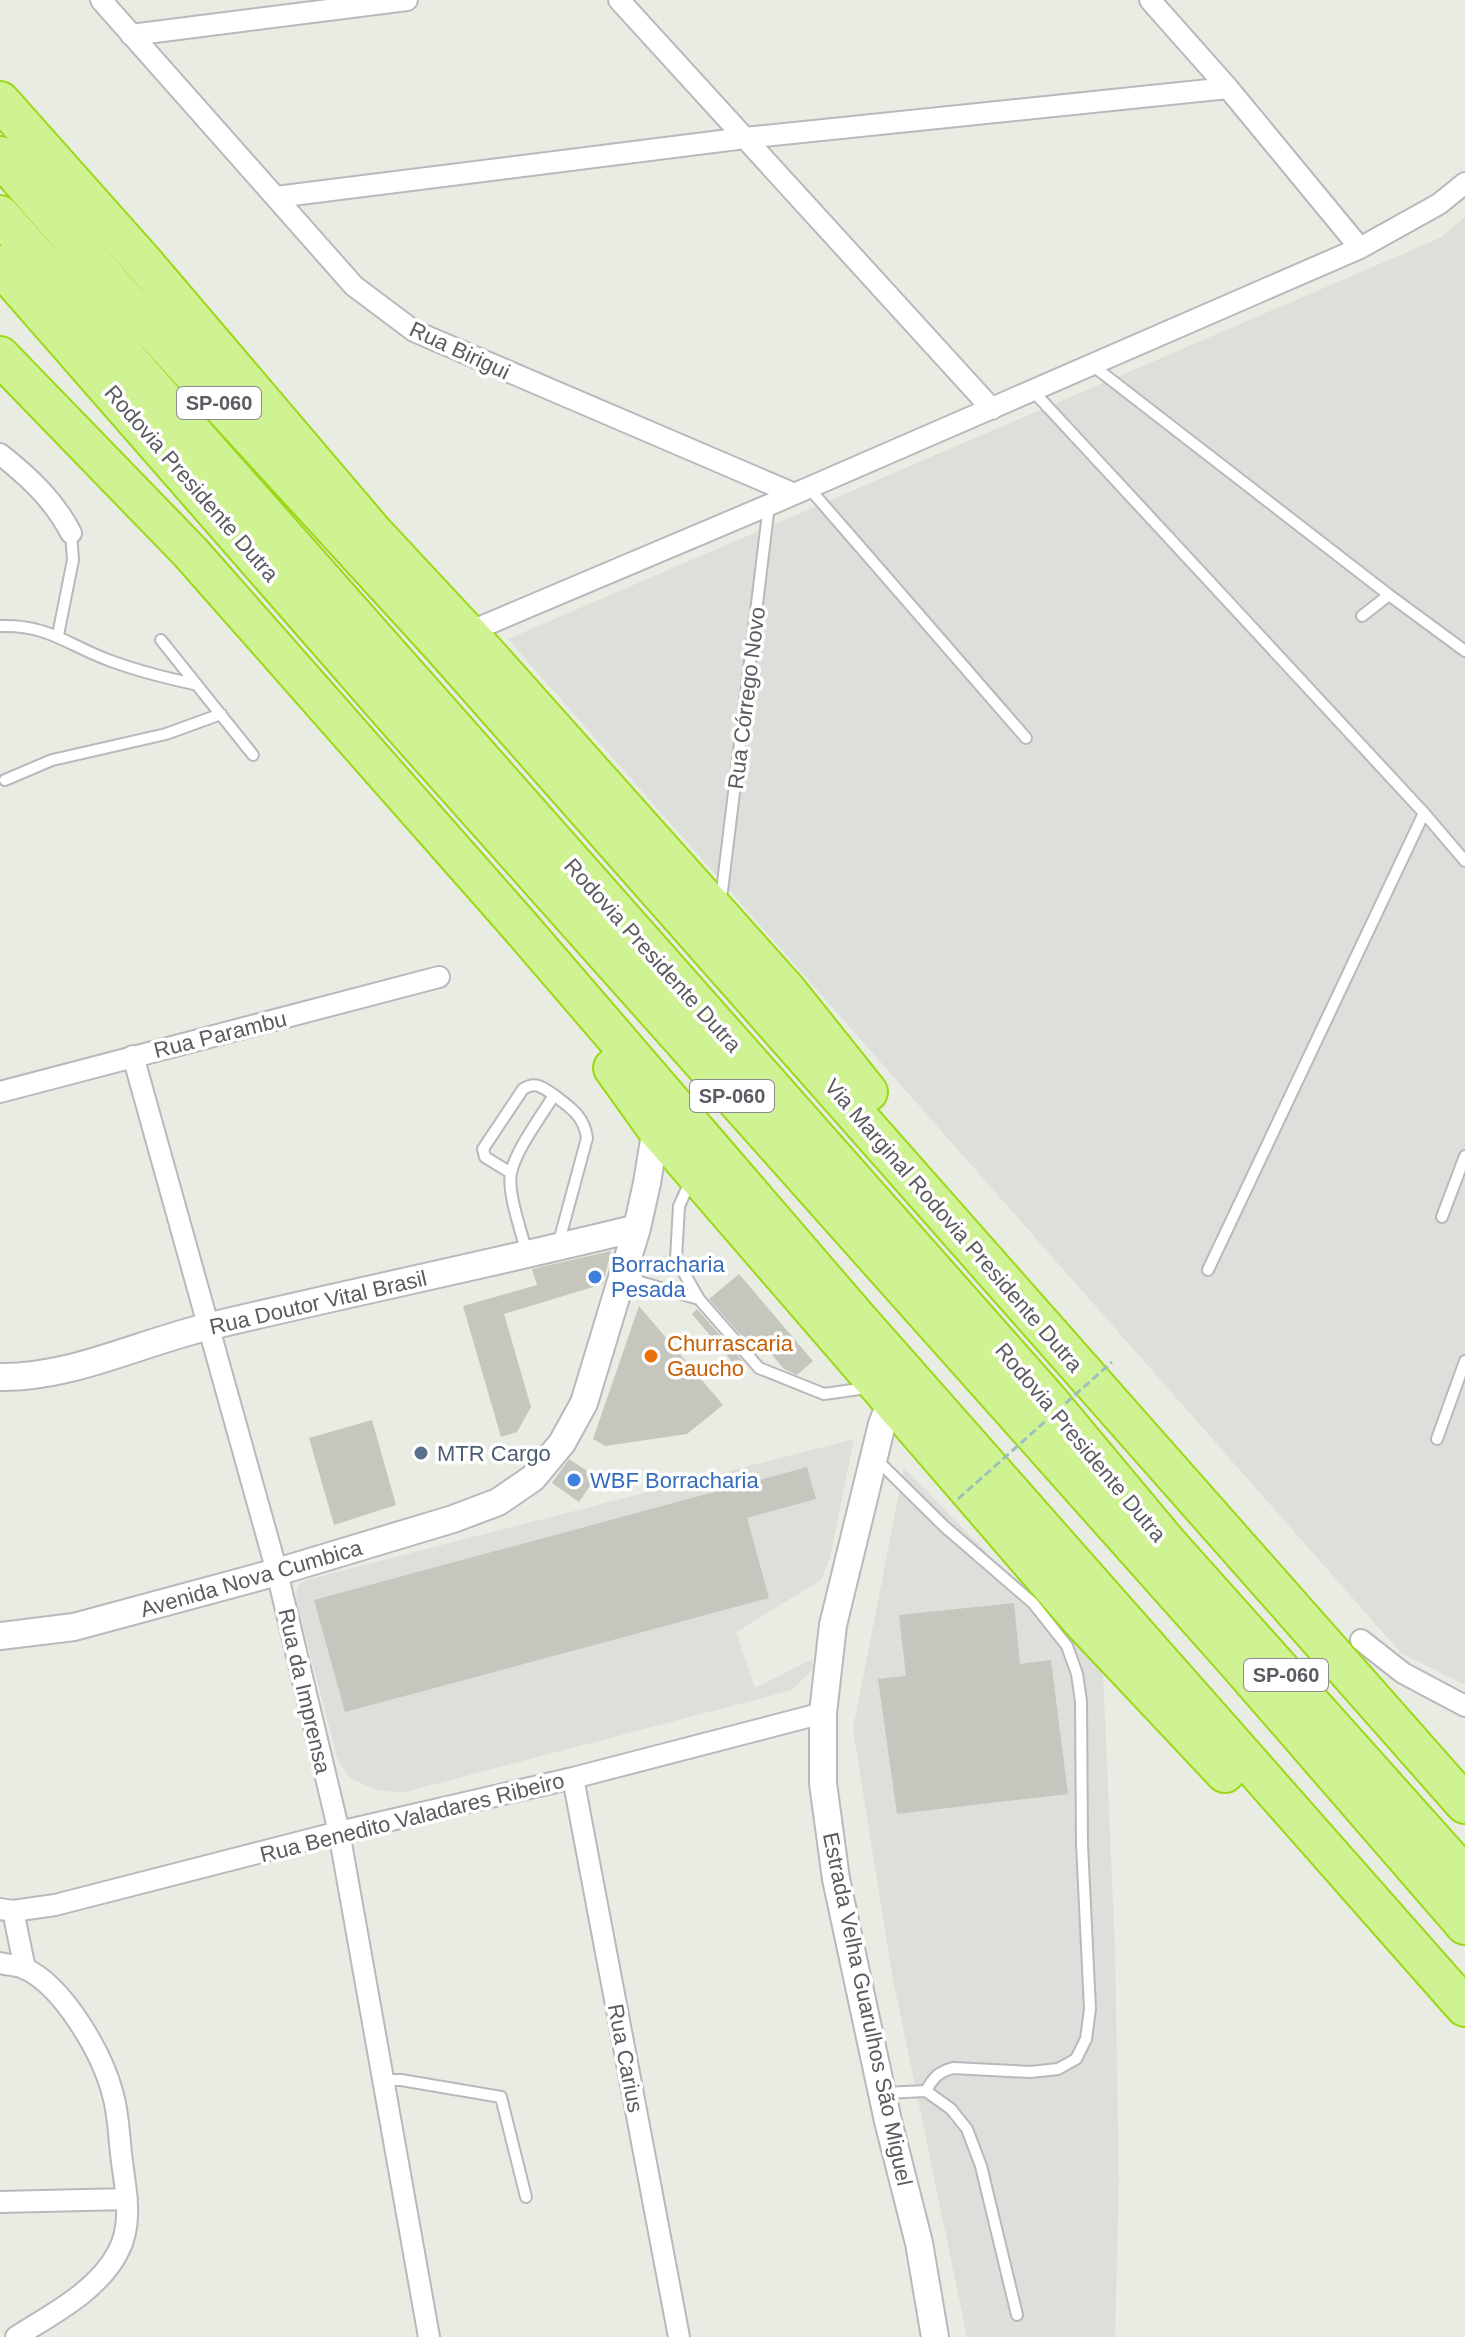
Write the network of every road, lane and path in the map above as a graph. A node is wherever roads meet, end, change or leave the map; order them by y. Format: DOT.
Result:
graph roads {
  1 [pos="101,0"];
  2 [pos="407,0"];
  3 [pos="619,0"];
  4 [pos="1150,0"];
  5 [pos="131,35"];
  6 [pos="1228,88"];
  7 [pos="0,101"];
  8 [pos="745,138"];
  9 [pos="0,156"];
  10 [pos="1465,183"];
  11 [pos="276,197"];
  12 [pos="0,215"];
  13 [pos="1360,248"];
  14 [pos="0,265"];
  15 [pos="0,356"];
  16 [pos="1092,365"];
  17 [pos="0,384"];
  18 [pos="1033,391"];
  19 [pos="992,409"];
  20 [pos="0,454"];
  21 [pos="800,490"];
  22 [pos="769,505"];
  23 [pos="71,533"];
  24 [pos="190,552"];
  25 [pos="1389,595"];
  26 [pos="1362,616"];
  27 [pos="0,626"];
  28 [pos="476,629"];
  29 [pos="58,635"];
  30 [pos="161,640"];
  31 [pos="442,646"];
  32 [pos="1465,651"];
  33 [pos="194,684"];
  34 [pos="221,714"];
  35 [pos="1026,738"];
  36 [pos="253,755"];
  37 [pos="5,780"];
  38 [pos="1424,813"];
  39 [pos="1465,861"];
  40 [pos="722,891"];
  41 [pos="518,924"];
  42 [pos="439,977"];
  43 [pos="133,1056"];
  44 [pos="0,1092"];
  45 [pos="554,1095"];
  46 [pos="656,1128"];
  47 [pos="1465,1156"];
  48 [pos="690,1168"];
  49 [pos="511,1173"];
  50 [pos="647,1183"];
  51 [pos="931,1198"];
  52 [pos="1442,1217"];
  53 [pos="637,1228"];
  54 [pos="558,1247"];
  55 [pos="527,1254"];
  56 [pos="625,1266"];
  57 [pos="1208,1270"];
  58 [pos="699,1299"];
  59 [pos="207,1327"];
  60 [pos="1465,1361"];
  61 [pos="1112,1362"];
  62 [pos="0,1377"];
  63 [pos="887,1393"];
  64 [pos="1047,1399"];
  65 [pos="1437,1439"];
  66 [pos="874,1458"];
  67 [pos="958,1499"];
  68 [pos="277,1572"];
  69 [pos="0,1636"];
  70 [pos="1361,1640"];
  71 [pos="1465,1706"];
  72 [pos="823,1713"];
  73 [pos="573,1778"];
  74 [pos="1465,1804"];
  75 [pos="339,1832"];
  76 [pos="1465,1876"];
  77 [pos="1355,1885"];
  78 [pos="7,1910"];
  79 [pos="1465,1925"];
  80 [pos="0,1963"];
  81 [pos="25,1969"];
  82 [pos="1465,2007"];
  83 [pos="383,2080"];
  84 [pos="926,2091"];
  85 [pos="882,2093"];
  86 [pos="526,2197"];
  87 [pos="127,2199"];
  88 [pos="0,2202"];
  89 [pos="1017,2315"];
  90 [pos="16,2337"];
  91 [pos="429,2337"];
  92 [pos="679,2337"];
  93 [pos="935,2337"];
  1 -- 5 [label="street, Rua Birigui"];
  2 -- 5 [label="street"];
  3 -- 8 [label="street"];
  4 -- 6 [label="street"];
  5 -- 11 [label="street, Rua Birigui"];
  6 -- 8 [label="street"];
  6 -- 13 [label="street"];
  7 -- 51 [label="highway"];
  8 -- 11 [label="street"];
  8 -- 19 [label="street"];
  9 -- 31 [label="highway, SP-060"];
  10 -- 13 [label="street"];
  11 -- 21 [label="street, Rua Birigui"];
  12 -- 64 [label="highway, Rodovia Presidente Dutra / SP-060"];
  13 -- 16 [label="street"];
  14 -- 79 [label="highway, Rodovia Presidente Dutra / SP-060"];
  15 -- 24 [label="highway, SP-060"];
  16 -- 18 [label="street"];
  16 -- 25 [label="lane"];
  17 -- 24 [label="highway"];
  18 -- 19 [label="street"];
  18 -- 38 [label="lane"];
  19 -- 21 [label="street"];
  20 -- 23 [label="street"];
  21 -- 22 [label="street"];
  21 -- 35 [label="lane"];
  22 -- 28 [label="street"];
  22 -- 40 [label="lane, Rua Córrego Novo"];
  23 -- 29 [label="lane"];
  24 -- 41 [label="highway, SP-060"];
  25 -- 26 [label="lane"];
  25 -- 32 [label="lane"];
  27 -- 29 [label="lane"];
  29 -- 33 [label="lane"];
  30 -- 33 [label="lane"];
  31 -- 51 [label="highway, Via Marginal Rodovia Presidente Dutra / SP-060"];
  31 -- 64 [label="highway"];
  33 -- 34 [label="lane"];
  34 -- 36 [label="lane"];
  34 -- 37 [label="lane"];
  38 -- 39 [label="lane"];
  38 -- 57 [label="lane"];
  41 -- 46 [label="highway"];
  41 -- 77 [label="highway, SP-060"];
  42 -- 43 [label="street, Rua Parambu"];
  43 -- 44 [label="street, Rua Parambu"];
  43 -- 59 [label="street, Rua da Imprensa"];
  45 -- 49 [label="lane"];
  45 -- 49 [label="lane"];
  45 -- 54 [label="lane"];
  46 -- 48 [label="highway"];
  46 -- 50 [label="street"];
  47 -- 52 [label="lane"];
  48 -- 50 [label="street"];
  48 -- 58 [label="lane"];
  48 -- 63 [label="highway"];
  49 -- 55 [label="lane"];
  50 -- 53 [label="street"];
  51 -- 74 [label="highway, Via Marginal Rodovia Presidente Dutra / SP-060"];
  53 -- 54 [label="street, Rua Doutor Vital Brasil"];
  53 -- 56 [label="street, Avenida Nova Cumbica"];
  54 -- 55 [label="street, Rua Doutor Vital Brasil"];
  55 -- 59 [label="street, Rua Doutor Vital Brasil"];
  56 -- 58 [label="lane"];
  56 -- 68 [label="street, Avenida Nova Cumbica"];
  58 -- 63 [label="lane"];
  59 -- 62 [label="street, Rua Doutor Vital Brasil"];
  59 -- 68 [label="street, Rua da Imprensa"];
  60 -- 65 [label="lane"];
  61 -- 67 [label="path, bridge"];
  63 -- 66 [label="street, Estrada Velha Guarulhos São Miguel"];
  63 -- 77 [label="highway"];
  64 -- 76 [label="highway, Rodovia Presidente Dutra / SP-060"];
  66 -- 72 [label="street, Estrada Velha Guarulhos São Miguel"];
  66 -- 84 [label="lane"];
  68 -- 69 [label="street, Avenida Nova Cumbica"];
  68 -- 75 [label="street, Rua da Imprensa"];
  70 -- 71 [label="street"];
  72 -- 73 [label="street, Rua Benedito Valadares Ribeiro"];
  72 -- 85 [label="street, Estrada Velha Guarulhos São Miguel"];
  73 -- 75 [label="street, Rua Benedito Valadares Ribeiro"];
  73 -- 92 [label="street, Rua Carius"];
  75 -- 78 [label="street, Rua Benedito Valadares Ribeiro"];
  75 -- 83 [label="street, Rua da Imprensa"];
  77 -- 82 [label="highway, SP-060"];
  78 -- 81 [label="street"];
  80 -- 81 [label="street"];
  81 -- 87 [label="street"];
  83 -- 86 [label="lane"];
  83 -- 91 [label="street, Rua da Imprensa"];
  84 -- 85 [label="lane"];
  84 -- 89 [label="lane"];
  85 -- 93 [label="street, Estrada Velha Guarulhos São Miguel"];
  87 -- 88 [label="street"];
  87 -- 90 [label="street"];
}
